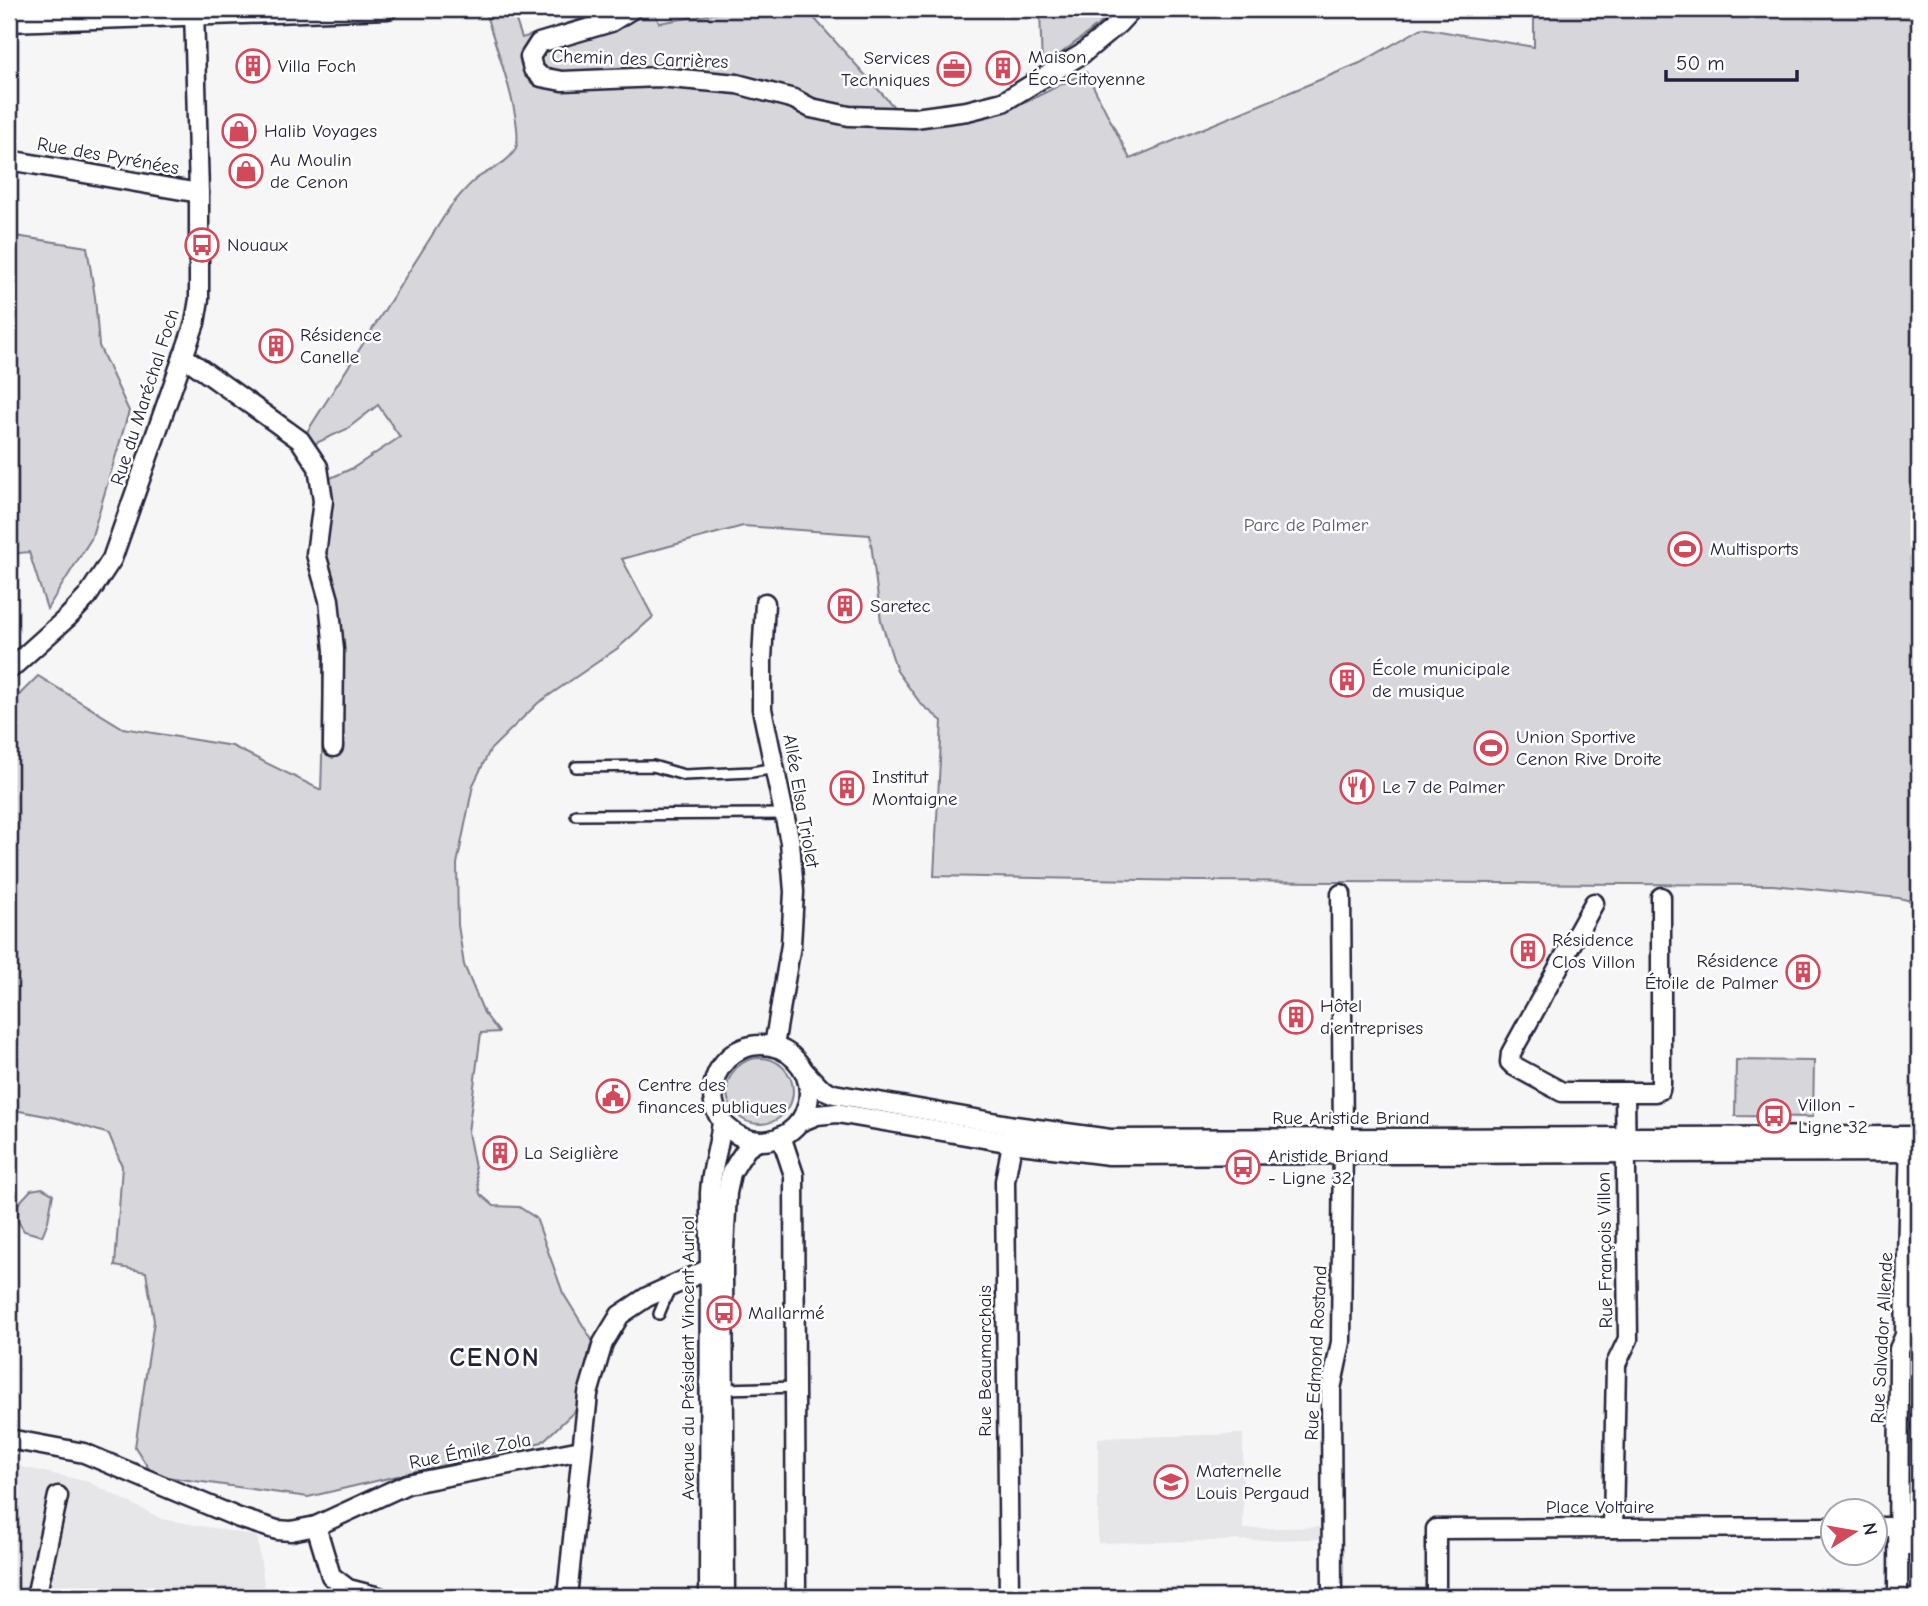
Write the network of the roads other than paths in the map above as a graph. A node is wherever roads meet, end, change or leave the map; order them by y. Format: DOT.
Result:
graph roads {
  1 [pos="388,9"];
  2 [pos="632,9"];
  3 [pos="1132,9"];
  4 [pos="284,11"];
  5 [pos="194,13"];
  6 [pos="29,15"];
  7 [pos="9,22"];
  8 [pos="9,160"];
  9 [pos="199,193"];
  10 [pos="183,356"];
  11 [pos="765,603"];
  12 [pos="9,670"];
  13 [pos="333,747"];
  14 [pos="576,767"];
  15 [pos="776,768"];
  16 [pos="785,814"];
  17 [pos="576,815"];
  18 [pos="1342,894"];
  19 [pos="1661,897"];
  20 [pos="1594,903"];
  21 [pos="774,1046"];
  22 [pos="804,1071"];
  23 [pos="1625,1092"];
  24 [pos="722,1121"];
  25 [pos="800,1122"];
  26 [pos="1013,1135"];
  27 [pos="781,1136"];
  28 [pos="758,1141"];
  29 [pos="1914,1144"];
  30 [pos="1625,1145"];
  31 [pos="1343,1146"];
  32 [pos="716,1268"];
  33 [pos="671,1286"];
  34 [pos="659,1314"];
  35 [pos="795,1387"];
  36 [pos="716,1388"];
  37 [pos="9,1439"];
  38 [pos="580,1450"];
  39 [pos="58,1496"];
  40 [pos="316,1526"];
  41 [pos="1820,1527"];
  42 [pos="1890,1527"];
  43 [pos="1898,1527"];
  44 [pos="1919,1527"];
  45 [pos="1613,1528"];
  46 [pos="1898,1545"];
  47 [pos="1919,1545"];
  48 [pos="36,1597"];
  49 [pos="379,1597"];
  50 [pos="567,1597"];
  51 [pos="709,1597"];
  52 [pos="724,1597"];
  53 [pos="796,1597"];
  54 [pos="1009,1597"];
  55 [pos="1332,1597"];
  56 [pos="1436,1597"];
  57 [pos="1898,1597"];
  1 -- 4 [label="street"];
  2 -- 3 [label="street, Chemin des Carrières"];
  4 -- 5 [label="street"];
  5 -- 6 [label="street"];
  5 -- 9 [label="street, Rue du Maréchal Foch"];
  6 -- 7 [label="street"];
  8 -- 9 [label="street, Rue des Pyrénées"];
  9 -- 10 [label="street, Rue du Maréchal Foch"];
  10 -- 12 [label="street, Rue du Maréchal Foch"];
  10 -- 13 [label="street"];
  11 -- 15 [label="street, Allée Elsa Triolet"];
  14 -- 15 [label="lane"];
  15 -- 16 [label="street, Allée Elsa Triolet"];
  16 -- 17 [label="lane"];
  16 -- 21 [label="street, Allée Elsa Triolet"];
  18 -- 31 [label="street, Rue Edmond Rostand"];
  19 -- 23 [label="street"];
  20 -- 23 [label="street"];
  21 -- 22 [label="street"];
  21 -- 24 [label="street"];
  22 -- 25 [label="street"];
  22 -- 26 [label="street, Rue Aristide Briand"];
  23 -- 30 [label="street, Rue François Villon"];
  24 -- 28 [label="street"];
  24 -- 32 [label="street, Avenue du Président Vincent Auriol"];
  25 -- 26 [label="street, Rue Aristide Briand"];
  25 -- 27 [label="street"];
  26 -- 31 [label="street, Rue Aristide Briand"];
  26 -- 54 [label="street, Rue Beaumarchais"];
  27 -- 28 [label="street"];
  27 -- 35 [label="street"];
  28 -- 32 [label="street, Avenue du Président Vincent Auriol"];
  29 -- 30 [label="street, Rue Aristide Briand"];
  29 -- 43 [label="street, Rue Salvador Allende"];
  30 -- 31 [label="street, Rue Aristide Briand"];
  30 -- 45 [label="street, Rue François Villon"];
  31 -- 55 [label="street, Rue Edmond Rostand"];
  32 -- 33 [label="street"];
  32 -- 36 [label="street, Avenue du Président Vincent Auriol"];
  33 -- 34 [label="lane"];
  33 -- 38 [label="street"];
  35 -- 36 [label="lane"];
  35 -- 53 [label="street"];
  36 -- 51 [label="street, Avenue du Président Vincent Auriol"];
  36 -- 52 [label="street, Avenue du Président Vincent Auriol"];
  37 -- 40 [label="street, Rue Émile Zola"];
  38 -- 40 [label="street, Rue Émile Zola"];
  38 -- 50 [label="street"];
  39 -- 48 [label="street"];
  40 -- 49 [label="street"];
  41 -- 45 [label="street, Place Voltaire"];
  42 -- 43 [label="street"];
  43 -- 44 [label="street"];
  43 -- 46 [label="street, Rue Salvador Allende"];
  45 -- 56 [label="street, Place Voltaire"];
  46 -- 47 [label="street"];
  46 -- 57 [label="street, Rue Salvador Allende"];
}
